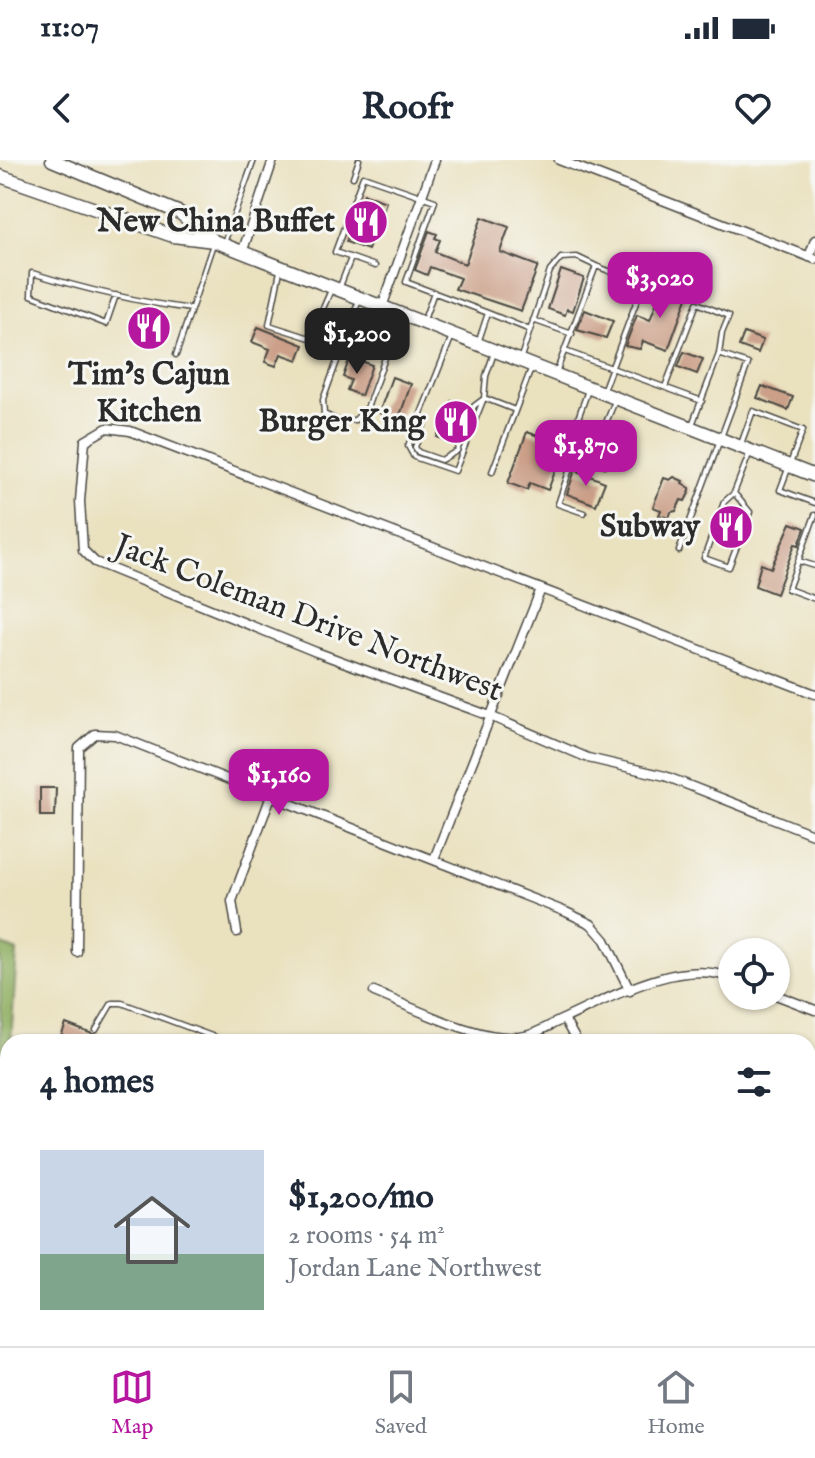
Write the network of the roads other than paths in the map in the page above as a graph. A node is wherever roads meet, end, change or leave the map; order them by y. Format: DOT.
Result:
graph roads {
  1 [pos="52,160"];
  2 [pos="254,160"];
  3 [pos="273,160"];
  4 [pos="359,160"];
  5 [pos="435,160"];
  6 [pos="559,160"];
  7 [pos="0,176"];
  8 [pos="353,177"];
  9 [pos="422,195"];
  10 [pos="815,240"];
  11 [pos="219,244"];
  12 [pos="242,253"];
  13 [pos="351,258"];
  14 [pos="812,258"];
  15 [pos="375,266"];
  16 [pos="596,266"];
  17 [pos="281,269"];
  18 [pos="336,289"];
  19 [pos="434,292"];
  20 [pos="116,295"];
  21 [pos="359,298"];
  22 [pos="382,307"];
  23 [pos="191,309"];
  24 [pos="488,313"];
  25 [pos="401,314"];
  26 [pos="533,320"];
  27 [pos="423,322"];
  28 [pos="530,330"];
  29 [pos="452,334"];
  30 [pos="572,334"];
  31 [pos="478,344"];
  32 [pos="495,351"];
  33 [pos="565,351"];
  34 [pos="719,354"];
  35 [pos="176,355"];
  36 [pos="526,364"];
  37 [pos="612,368"];
  38 [pos="555,375"];
  39 [pos="665,387"];
  40 [pos="589,388"];
  41 [pos="602,393"];
  42 [pos="484,398"];
  43 [pos="616,398"];
  44 [pos="702,401"];
  45 [pos="516,410"];
  46 [pos="420,415"];
  47 [pos="692,427"];
  48 [pos="585,431"];
  49 [pos="600,437"];
  50 [pos="722,439"];
  51 [pos="745,448"];
  52 [pos="575,454"];
  53 [pos="789,466"];
  54 [pos="492,472"];
  55 [pos="815,476"];
  56 [pos="734,493"];
  57 [pos="815,503"];
  58 [pos="584,513"];
  59 [pos="815,515"];
  60 [pos="679,551"];
  61 [pos="799,561"];
  62 [pos="815,566"];
  63 [pos="541,589"];
  64 [pos="815,599"];
  65 [pos="815,694"];
  66 [pos="490,716"];
  67 [pos="271,796"];
  68 [pos="815,835"];
  69 [pos="434,859"];
  70 [pos="237,932"];
  71 [pos="77,952"];
  72 [pos="718,973"];
  73 [pos="630,991"];
  74 [pos="374,992"];
  75 [pos="790,1000"];
  76 [pos="815,1010"];
  77 [pos="564,1019"];
  78 [pos="96,1030"];
  79 [pos="206,1034"];
  80 [pos="494,1034"];
  81 [pos="530,1034"];
  82 [pos="572,1034"];
  1 -- 11 [label="main road"];
  2 -- 11 [label="lane"];
  3 -- 12 [label="street"];
  4 -- 8 [label="lane"];
  5 -- 9 [label="street"];
  6 -- 14 [label="street"];
  7 -- 11 [label="main road"];
  9 -- 13 [label="lane"];
  9 -- 19 [label="lane"];
  9 -- 22 [label="street"];
  10 -- 14 [label="street"];
  11 -- 12 [label="main road"];
  11 -- 23 [label="lane"];
  12 -- 17 [label="main road"];
  13 -- 15 [label="lane"];
  13 -- 18 [label="lane"];
  16 -- 26 [label="lane"];
  16 -- 30 [label="lane"];
  16 -- 37 [label="lane"];
  17 -- 18 [label="main road"];
  17 -- 18 [label="lane"];
  18 -- 21 [label="main road"];
  19 -- 24 [label="lane"];
  19 -- 27 [label="lane"];
  20 -- 20 [label="lane"];
  20 -- 23 [label="lane"];
  21 -- 22 [label="main road"];
  21 -- 25 [label="lane"];
  22 -- 25 [label="main road"];
  23 -- 35 [label="lane"];
  24 -- 28 [label="lane"];
  24 -- 31 [label="lane"];
  25 -- 27 [label="main road"];
  26 -- 28 [label="lane"];
  26 -- 30 [label="lane"];
  27 -- 29 [label="main road"];
  28 -- 36 [label="lane"];
  29 -- 31 [label="main road"];
  29 -- 46 [label="lane"];
  30 -- 33 [label="lane"];
  31 -- 32 [label="main road"];
  32 -- 36 [label="main road"];
  32 -- 42 [label="lane"];
  33 -- 37 [label="lane"];
  33 -- 38 [label="lane"];
  34 -- 39 [label="lane"];
  34 -- 44 [label="lane"];
  34 -- 50 [label="lane"];
  36 -- 38 [label="main road"];
  36 -- 45 [label="lane"];
  37 -- 39 [label="lane"];
  37 -- 41 [label="lane"];
  38 -- 40 [label="main road"];
  39 -- 44 [label="lane"];
  40 -- 41 [label="main road"];
  40 -- 48 [label="lane"];
  41 -- 43 [label="main road"];
  42 -- 45 [label="lane"];
  42 -- 46 [label="lane"];
  42 -- 46 [label="lane"];
  43 -- 47 [label="main road"];
  43 -- 49 [label="lane"];
  44 -- 47 [label="lane"];
  45 -- 54 [label="lane"];
  47 -- 50 [label="main road"];
  48 -- 49 [label="lane"];
  48 -- 52 [label="lane"];
  49 -- 52 [label="lane"];
  50 -- 51 [label="main road"];
  50 -- 60 [label="lane"];
  51 -- 53 [label="main road"];
  51 -- 53 [label="lane"];
  51 -- 56 [label="lane"];
  52 -- 58 [label="lane"];
  53 -- 55 [label="main road"];
  53 -- 57 [label="lane"];
  56 -- 56 [label="lane"];
  59 -- 61 [label="lane"];
  61 -- 62 [label="lane"];
  61 -- 64 [label="lane"];
  63 -- 65 [label="street, Jack Coleman Drive Northwest"];
  63 -- 66 [label="street"];
  63 -- 66 [label="street, Jack Coleman Drive Northwest"];
  66 -- 68 [label="street, Jack Coleman Drive Northwest"];
  66 -- 69 [label="street"];
  67 -- 69 [label="street"];
  67 -- 70 [label="street"];
  67 -- 71 [label="street"];
  69 -- 73 [label="street"];
  72 -- 73 [label="street"];
  73 -- 77 [label="street"];
  74 -- 80 [label="street"];
  75 -- 76 [label="street"];
  77 -- 81 [label="street"];
  77 -- 82 [label="street"];
  78 -- 79 [label="lane"];
}
